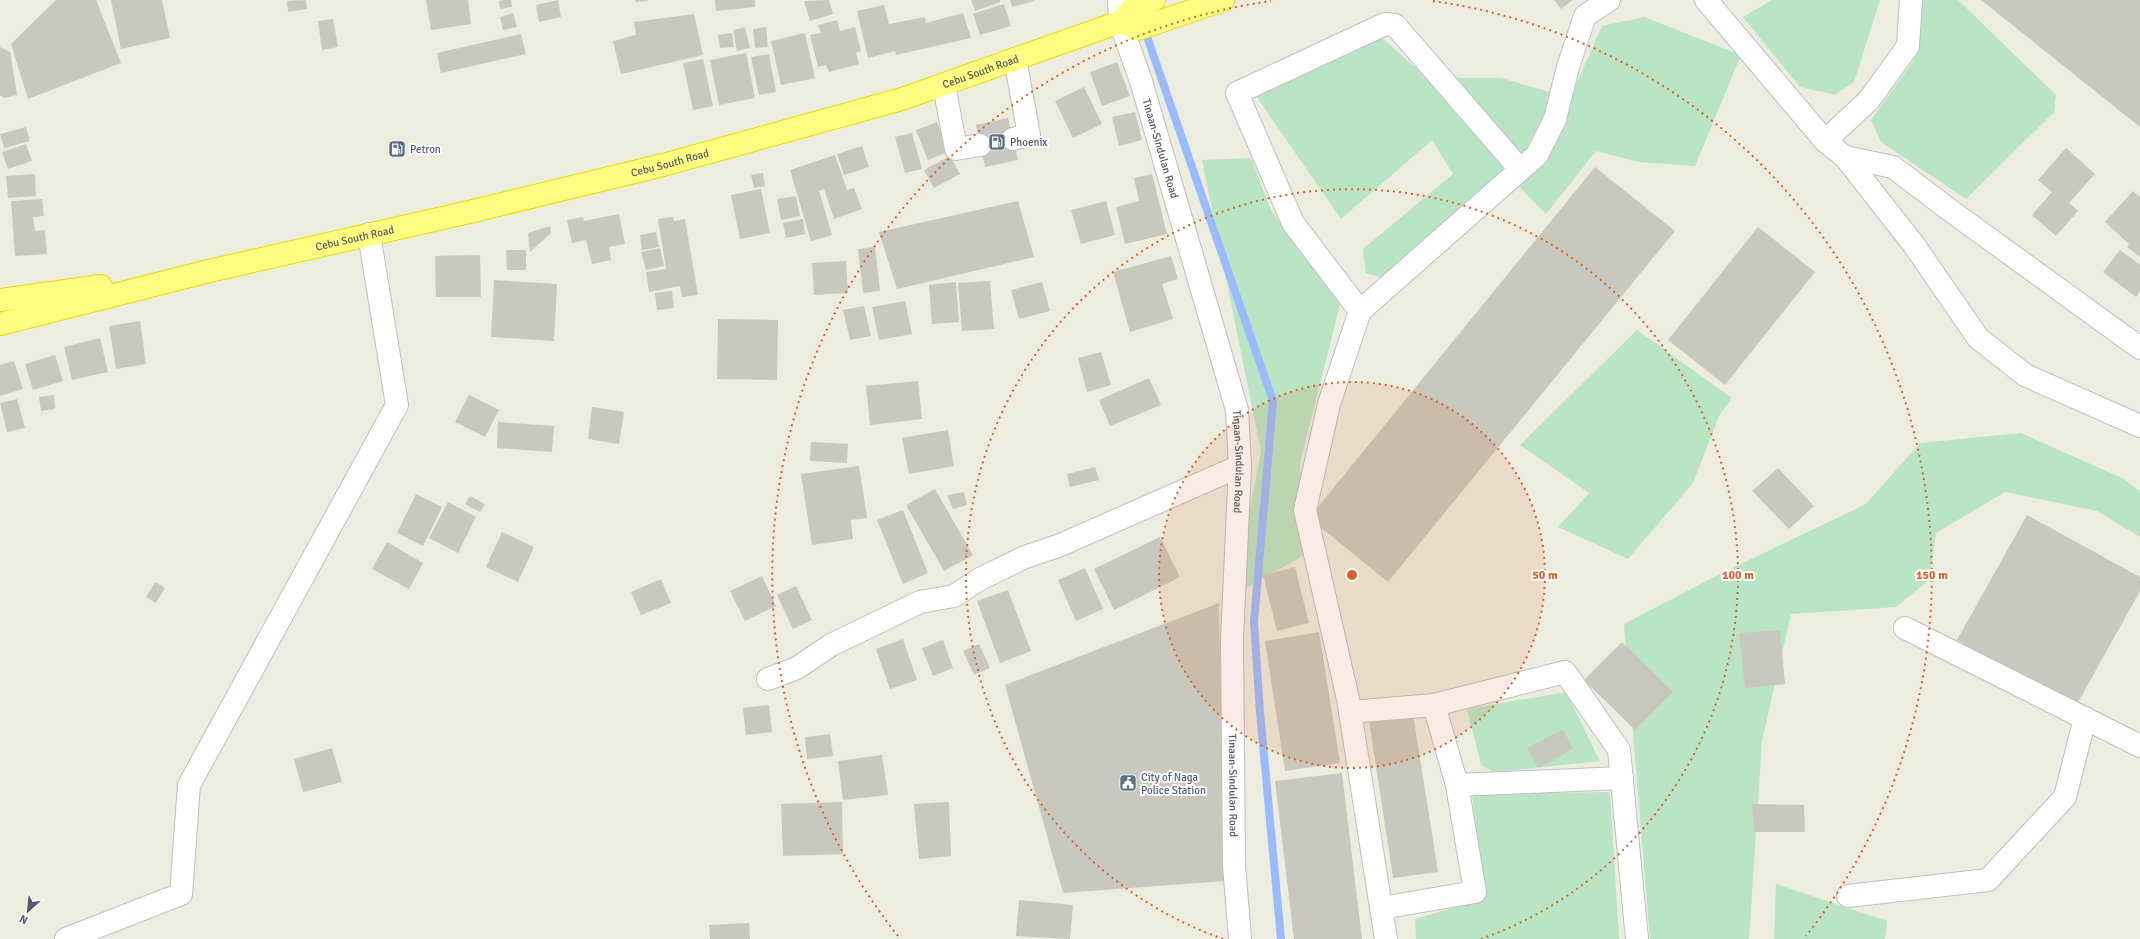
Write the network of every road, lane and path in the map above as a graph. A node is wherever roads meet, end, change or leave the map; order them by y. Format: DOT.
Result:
graph roads {
  1 [pos="1154,0"];
  2 [pos="1223,0"];
  3 [pos="1609,0"];
  4 [pos="1706,0"];
  5 [pos="1911,0"];
  6 [pos="1127,15"];
  7 [pos="1015,59"];
  8 [pos="944,85"];
  9 [pos="1013,139"];
  10 [pos="1825,141"];
  11 [pos="980,145"];
  12 [pos="1846,157"];
  13 [pos="1520,169"];
  14 [pos="369,234"];
  15 [pos="209,271"];
  16 [pos="0,300"];
  17 [pos="1360,311"];
  18 [pos="0,324"];
  19 [pos="2140,348"];
  20 [pos="2140,426"];
  21 [pos="1240,466"];
  22 [pos="1905,628"];
  23 [pos="768,679"];
  24 [pos="1434,705"];
  25 [pos="1350,712"];
  26 [pos="2085,718"];
  27 [pos="2139,747"];
  28 [pos="1622,778"];
  29 [pos="1457,785"];
  30 [pos="1848,896"];
  31 [pos="1381,908"];
  32 [pos="66,939"];
  33 [pos="1240,939"];
  34 [pos="1386,939"];
  35 [pos="1637,939"];
  1 -- 6 [label="highway"];
  2 -- 6 [label="highway"];
  3 -- 13 [label="street"];
  4 -- 10 [label="street"];
  5 -- 10 [label="street"];
  6 -- 7 [label="highway, Cebu South Road"];
  6 -- 21 [label="street, Tinaan-Sindulan Road"];
  7 -- 8 [label="highway, Cebu South Road"];
  7 -- 9 [label="street"];
  8 -- 11 [label="street"];
  8 -- 14 [label="highway, Cebu South Road"];
  10 -- 12 [label="street"];
  12 -- 19 [label="street"];
  12 -- 20 [label="street"];
  13 -- 17 [label="street"];
  13 -- 17 [label="street"];
  14 -- 15 [label="highway, Cebu South Road"];
  14 -- 32 [label="street"];
  15 -- 16 [label="highway, Cebu South Road"];
  15 -- 18 [label="highway, Cebu South Road"];
  17 -- 25 [label="street"];
  21 -- 23 [label="street"];
  21 -- 33 [label="street, Tinaan-Sindulan Road"];
  22 -- 26 [label="street"];
  24 -- 25 [label="street"];
  24 -- 28 [label="street"];
  24 -- 29 [label="street"];
  25 -- 31 [label="street"];
  26 -- 27 [label="street"];
  26 -- 30 [label="street"];
  28 -- 29 [label="street"];
  28 -- 35 [label="street"];
  29 -- 31 [label="street"];
  31 -- 34 [label="street"];
}
